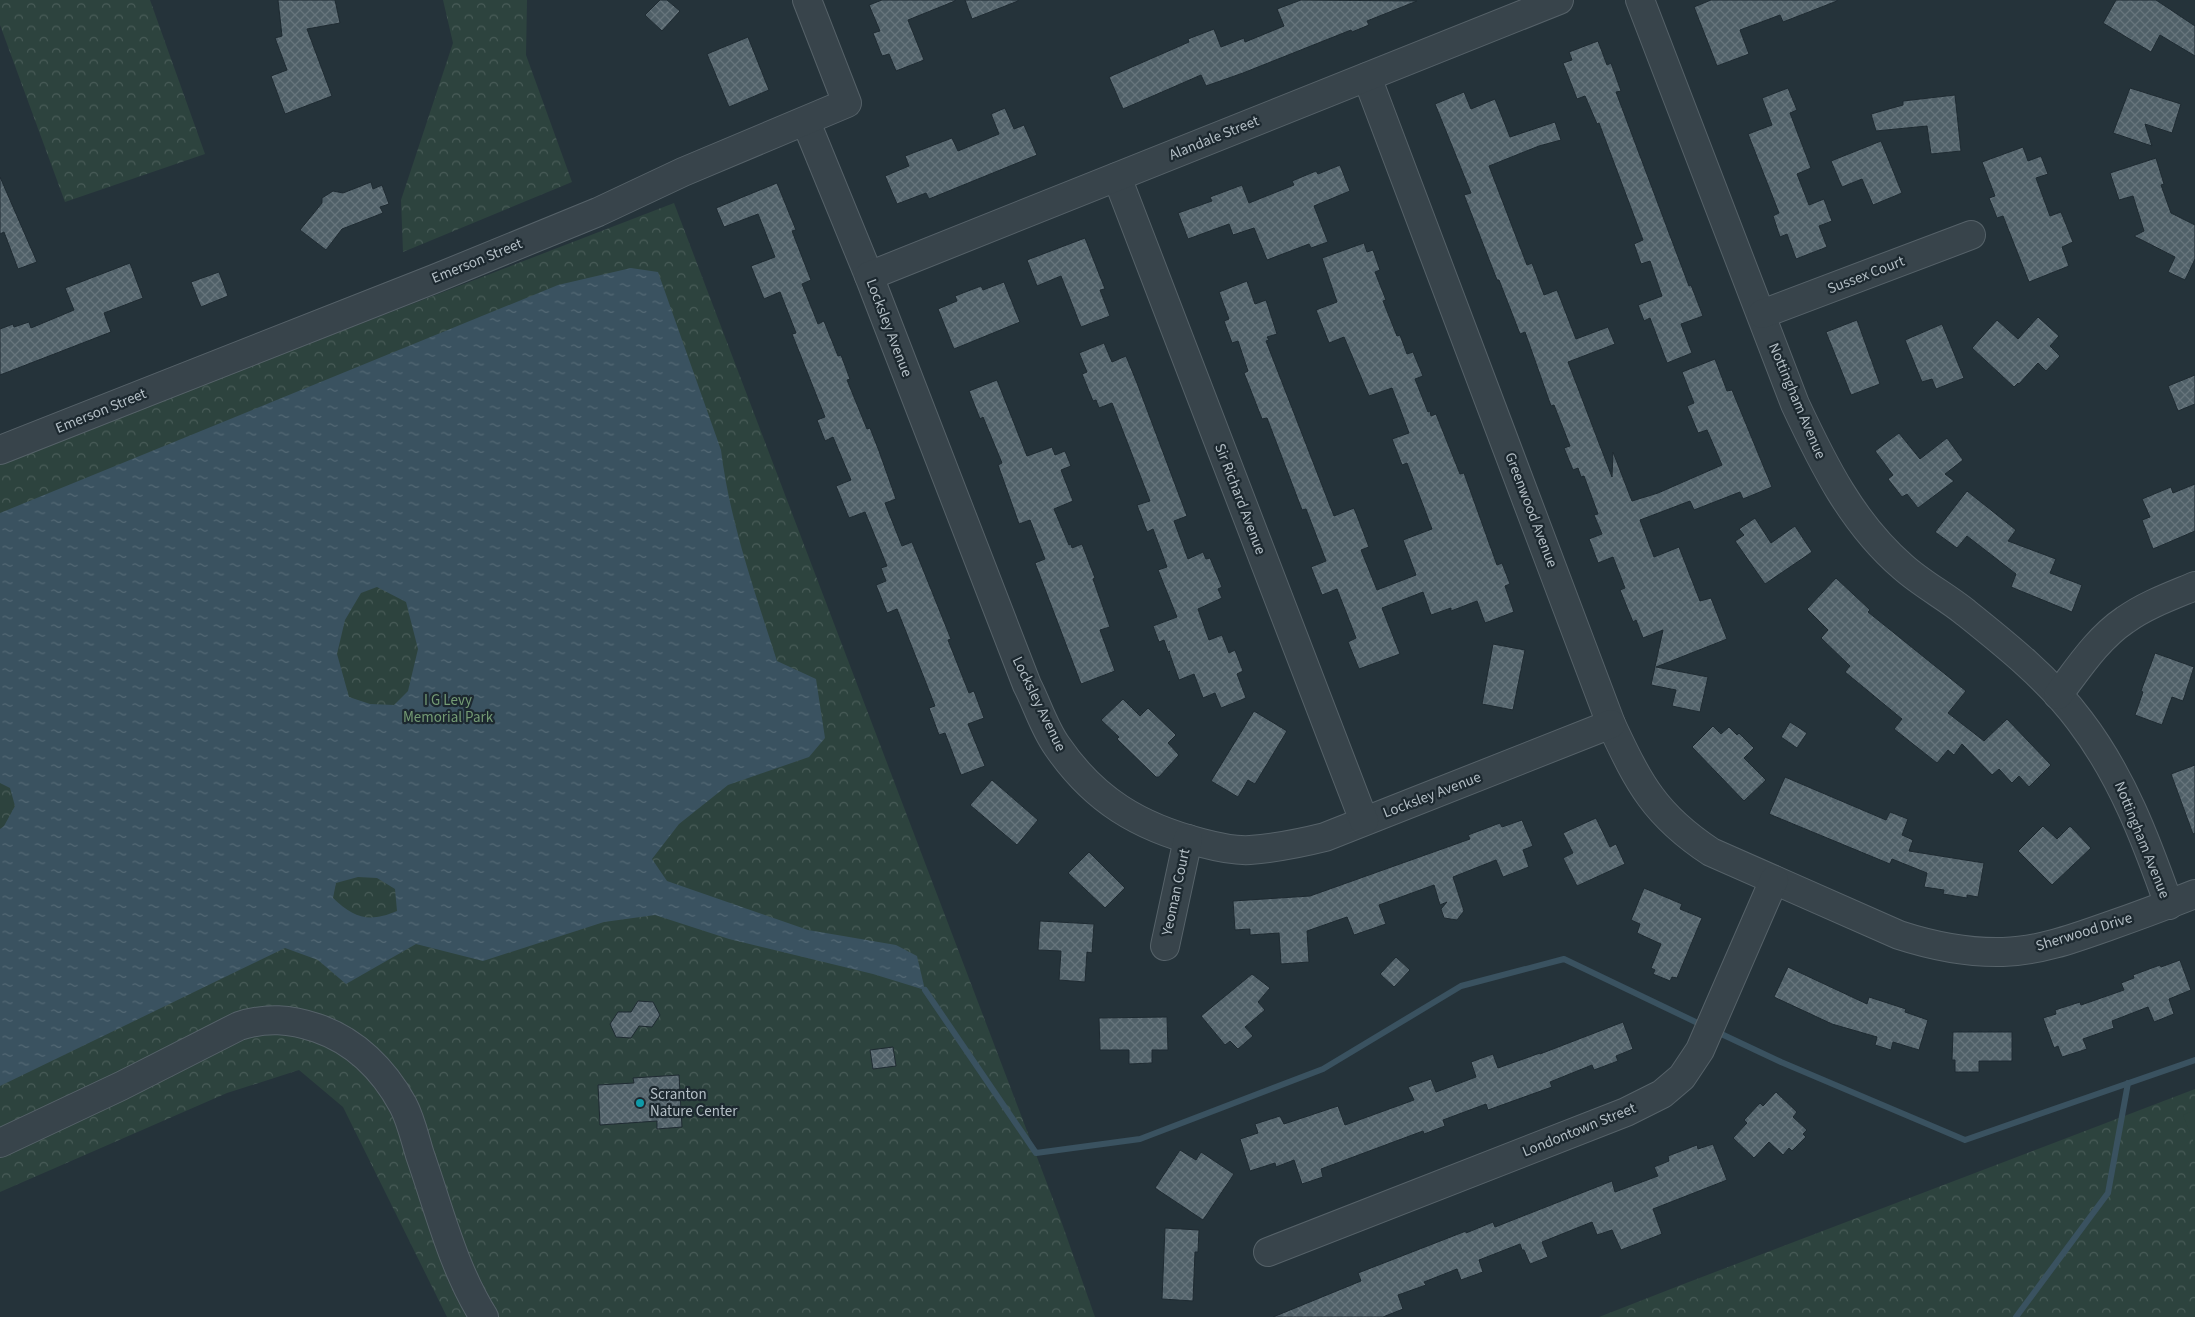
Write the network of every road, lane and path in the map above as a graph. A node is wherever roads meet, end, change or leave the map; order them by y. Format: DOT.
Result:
graph roads {
  1 [pos="807,0"];
  2 [pos="1559,0"];
  3 [pos="1640,0"];
  4 [pos="1366,77"];
  5 [pos="806,122"];
  6 [pos="1117,177"];
  7 [pos="1971,235"];
  8 [pos="869,276"];
  9 [pos="1762,314"];
  10 [pos="0,450"];
  11 [pos="2195,586"];
  12 [pos="2058,695"];
  13 [pos="1611,724"];
  14 [pos="1364,821"];
  15 [pos="1188,839"];
  16 [pos="1774,880"];
  17 [pos="2195,894"];
  18 [pos="2169,904"];
  19 [pos="1165,946"];
  20 [pos="0,1143"];
  21 [pos="1268,1252"];
  22 [pos="484,1317"];
  1 -- 5 [label="street, Emerson Street"];
  2 -- 4 [label="street, Alandale Street"];
  3 -- 9 [label="street, Nottingham Avenue"];
  4 -- 6 [label="street, Alandale Street"];
  4 -- 13 [label="street, Greenwood Avenue"];
  5 -- 8 [label="street, Locksley Avenue"];
  5 -- 10 [label="street, Emerson Street"];
  6 -- 8 [label="street, Alandale Street"];
  6 -- 14 [label="street, Sir Richard Avenue"];
  7 -- 9 [label="street, Sussex Court"];
  8 -- 15 [label="street, Locksley Avenue"];
  9 -- 12 [label="street, Nottingham Avenue"];
  11 -- 12 [label="street"];
  12 -- 18 [label="street, Nottingham Avenue"];
  13 -- 14 [label="street, Locksley Avenue"];
  13 -- 16 [label="street, Greenwood Avenue"];
  14 -- 15 [label="street, Locksley Avenue"];
  15 -- 19 [label="street, Yeoman Court"];
  16 -- 18 [label="street, Sherwood Drive"];
  16 -- 21 [label="street, Londontown Street"];
  17 -- 18 [label="street, Sherwood Drive"];
  20 -- 22 [label="street"];
}
